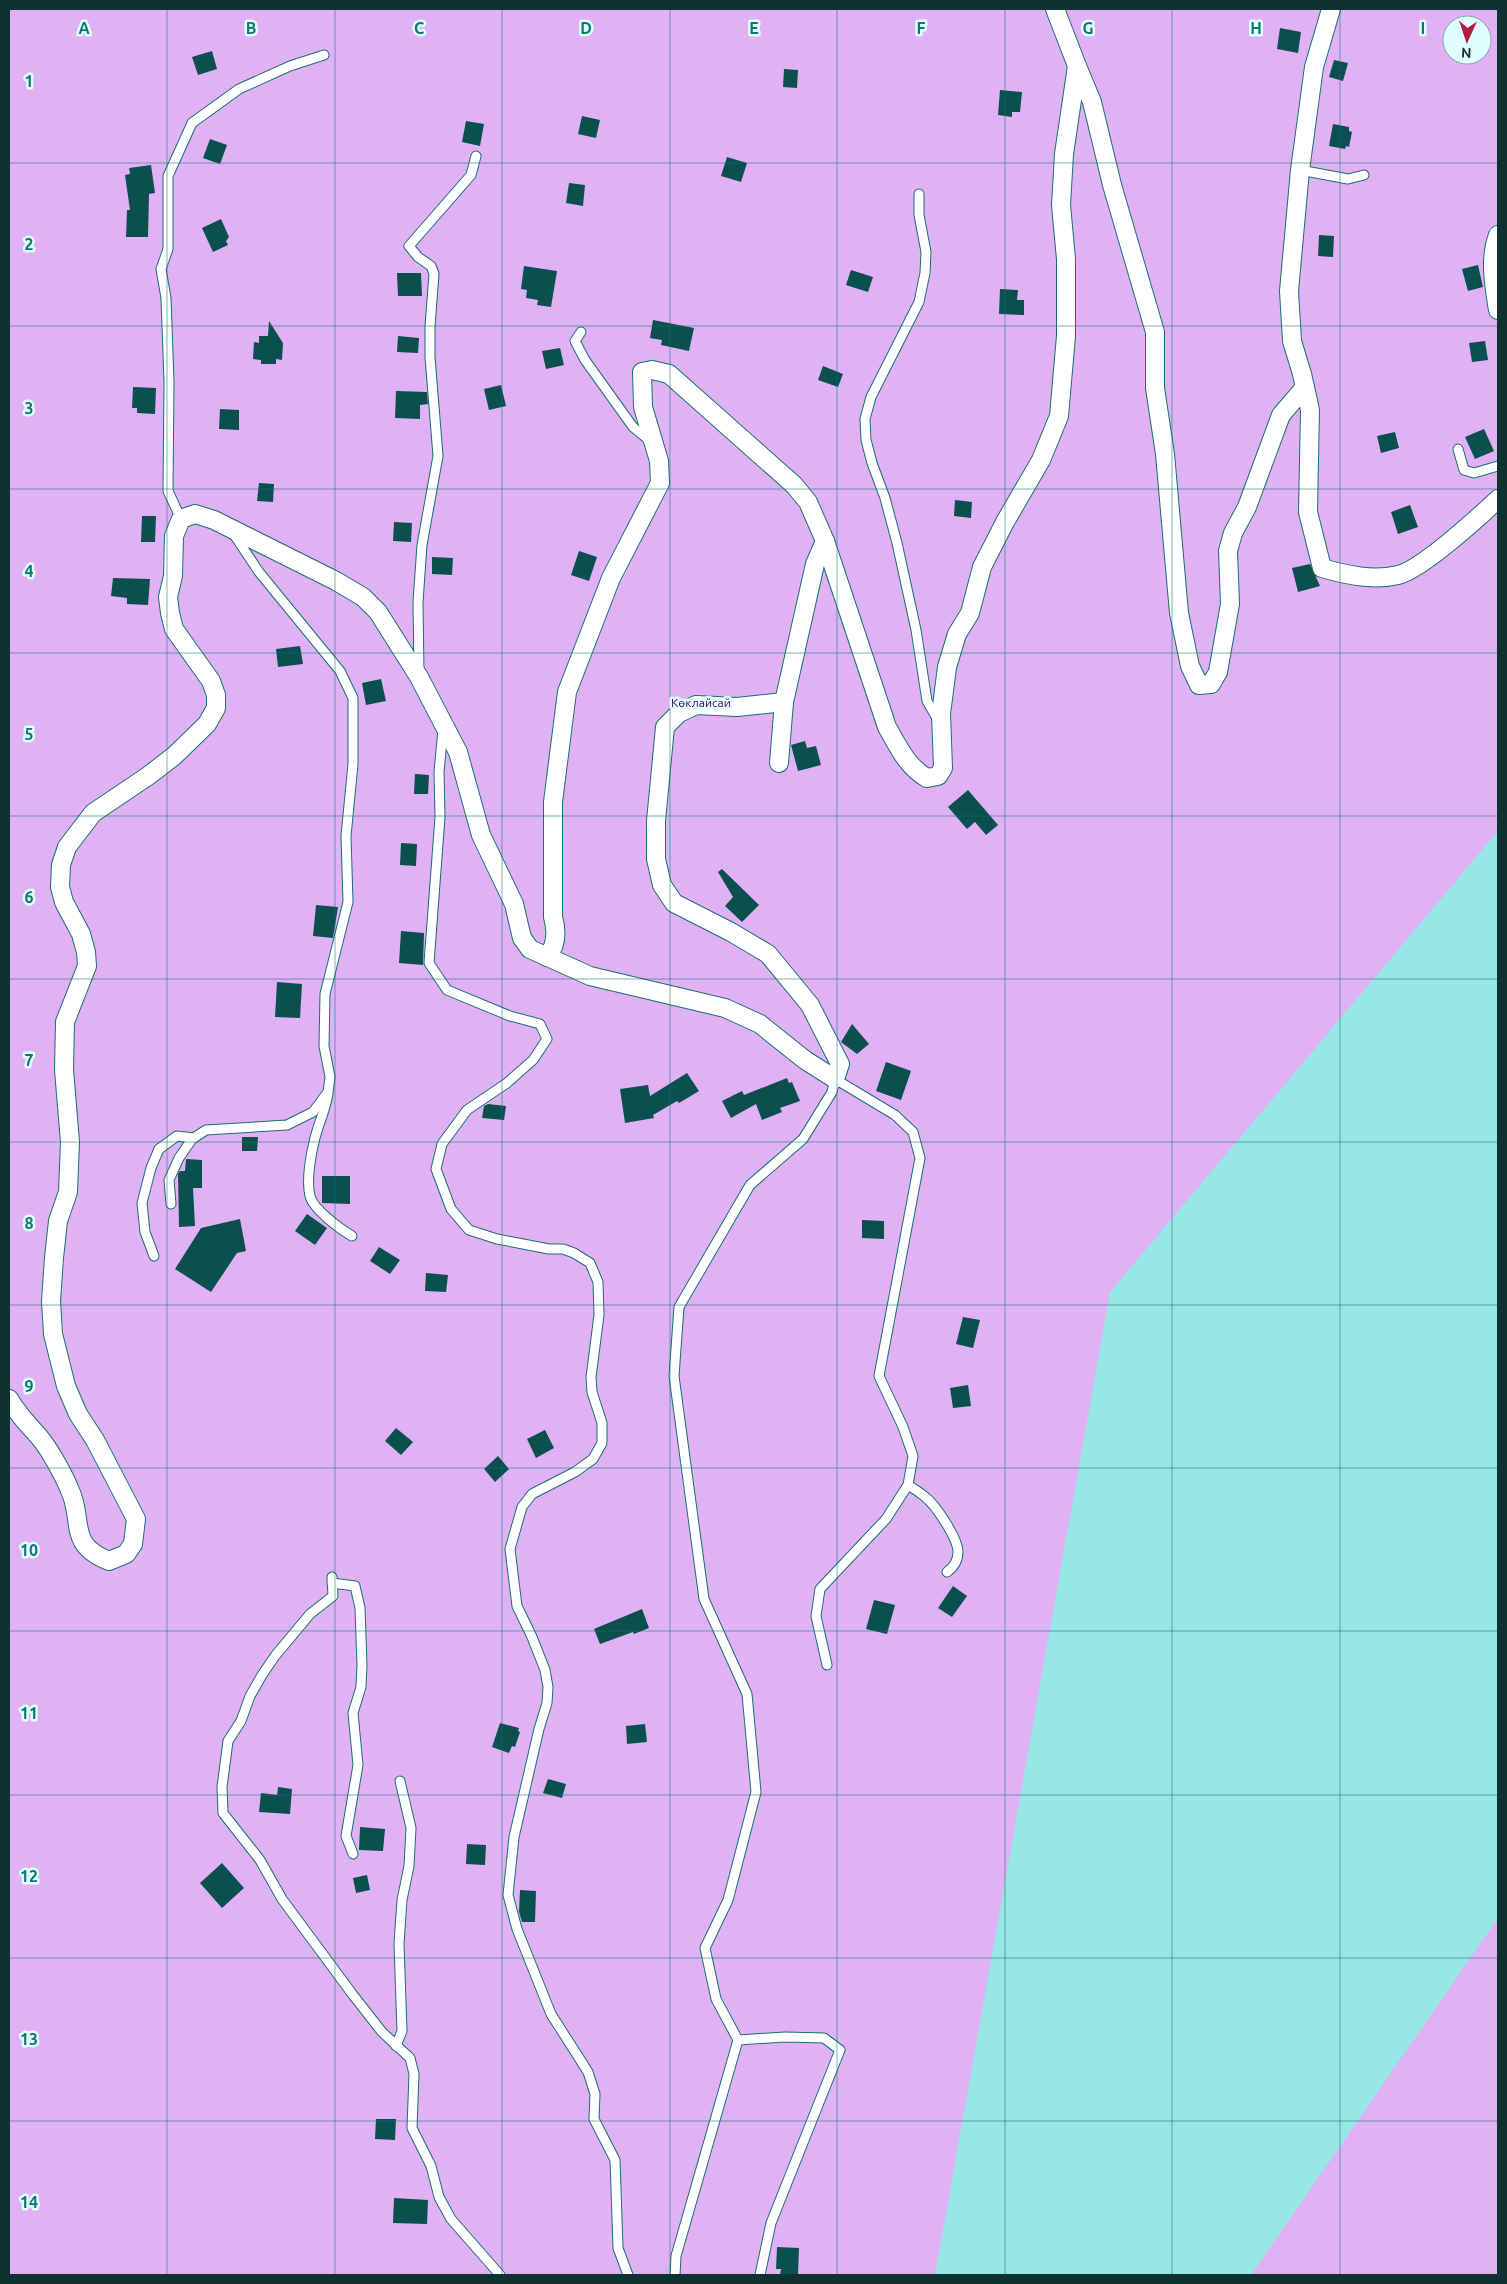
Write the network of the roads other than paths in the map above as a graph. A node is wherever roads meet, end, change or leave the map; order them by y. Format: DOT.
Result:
graph roads {
  1 [pos="1055,9"];
  2 [pos="1331,9"];
  3 [pos="324,55"];
  4 [pos="1077,66"];
  5 [pos="476,156"];
  6 [pos="1300,170"];
  7 [pos="1364,175"];
  8 [pos="919,194"];
  9 [pos="1498,235"];
  10 [pos="1498,310"];
  11 [pos="581,332"];
  12 [pos="1305,386"];
  13 [pos="654,443"];
  14 [pos="1458,449"];
  15 [pos="1498,466"];
  16 [pos="1498,499"];
  17 [pos="181,519"];
  18 [pos="232,530"];
  19 [pos="825,541"];
  20 [pos="419,677"];
  21 [pos="784,702"];
  22 [pos="443,724"];
  23 [pos="942,727"];
  24 [pos="779,763"];
  25 [pos="547,957"];
  26 [pos="835,1078"];
  27 [pos="328,1092"];
  28 [pos="194,1138"];
  29 [pos="171,1204"];
  30 [pos="352,1236"];
  31 [pos="154,1256"];
  32 [pos="9,1399"];
  33 [pos="908,1485"];
  34 [pos="948,1572"];
  35 [pos="827,1665"];
  36 [pos="400,1781"];
  37 [pos="353,1854"];
  38 [pos="738,2040"];
  39 [pos="396,2046"];
  40 [pos="500,2275"];
  41 [pos="628,2275"];
  42 [pos="675,2275"];
  43 [pos="760,2275"];
  1 -- 4 [label="street"];
  2 -- 6 [label="street"];
  3 -- 17 [label="lane"];
  4 -- 12 [label="street"];
  4 -- 23 [label="street"];
  5 -- 20 [label="lane"];
  6 -- 7 [label="lane"];
  6 -- 12 [label="street"];
  8 -- 23 [label="lane"];
  9 -- 10 [label="street"];
  11 -- 13 [label="lane"];
  12 -- 16 [label="street"];
  13 -- 19 [label="street"];
  13 -- 25 [label="street"];
  14 -- 15 [label="lane"];
  17 -- 18 [label="street"];
  17 -- 32 [label="street"];
  18 -- 20 [label="street"];
  18 -- 27 [label="lane"];
  19 -- 21 [label="street"];
  19 -- 23 [label="street"];
  20 -- 22 [label="street"];
  21 -- 24 [label="street"];
  21 -- 26 [label="street"];
  22 -- 25 [label="street"];
  22 -- 41 [label="lane"];
  25 -- 26 [label="street"];
  26 -- 33 [label="lane"];
  26 -- 38 [label="lane"];
  27 -- 28 [label="lane"];
  27 -- 30 [label="lane"];
  28 -- 29 [label="lane"];
  28 -- 31 [label="lane"];
  33 -- 34 [label="lane"];
  33 -- 35 [label="lane"];
  36 -- 39 [label="lane"];
  37 -- 39 [label="lane"];
  38 -- 42 [label="lane"];
  38 -- 43 [label="lane"];
  39 -- 40 [label="lane"];
}
